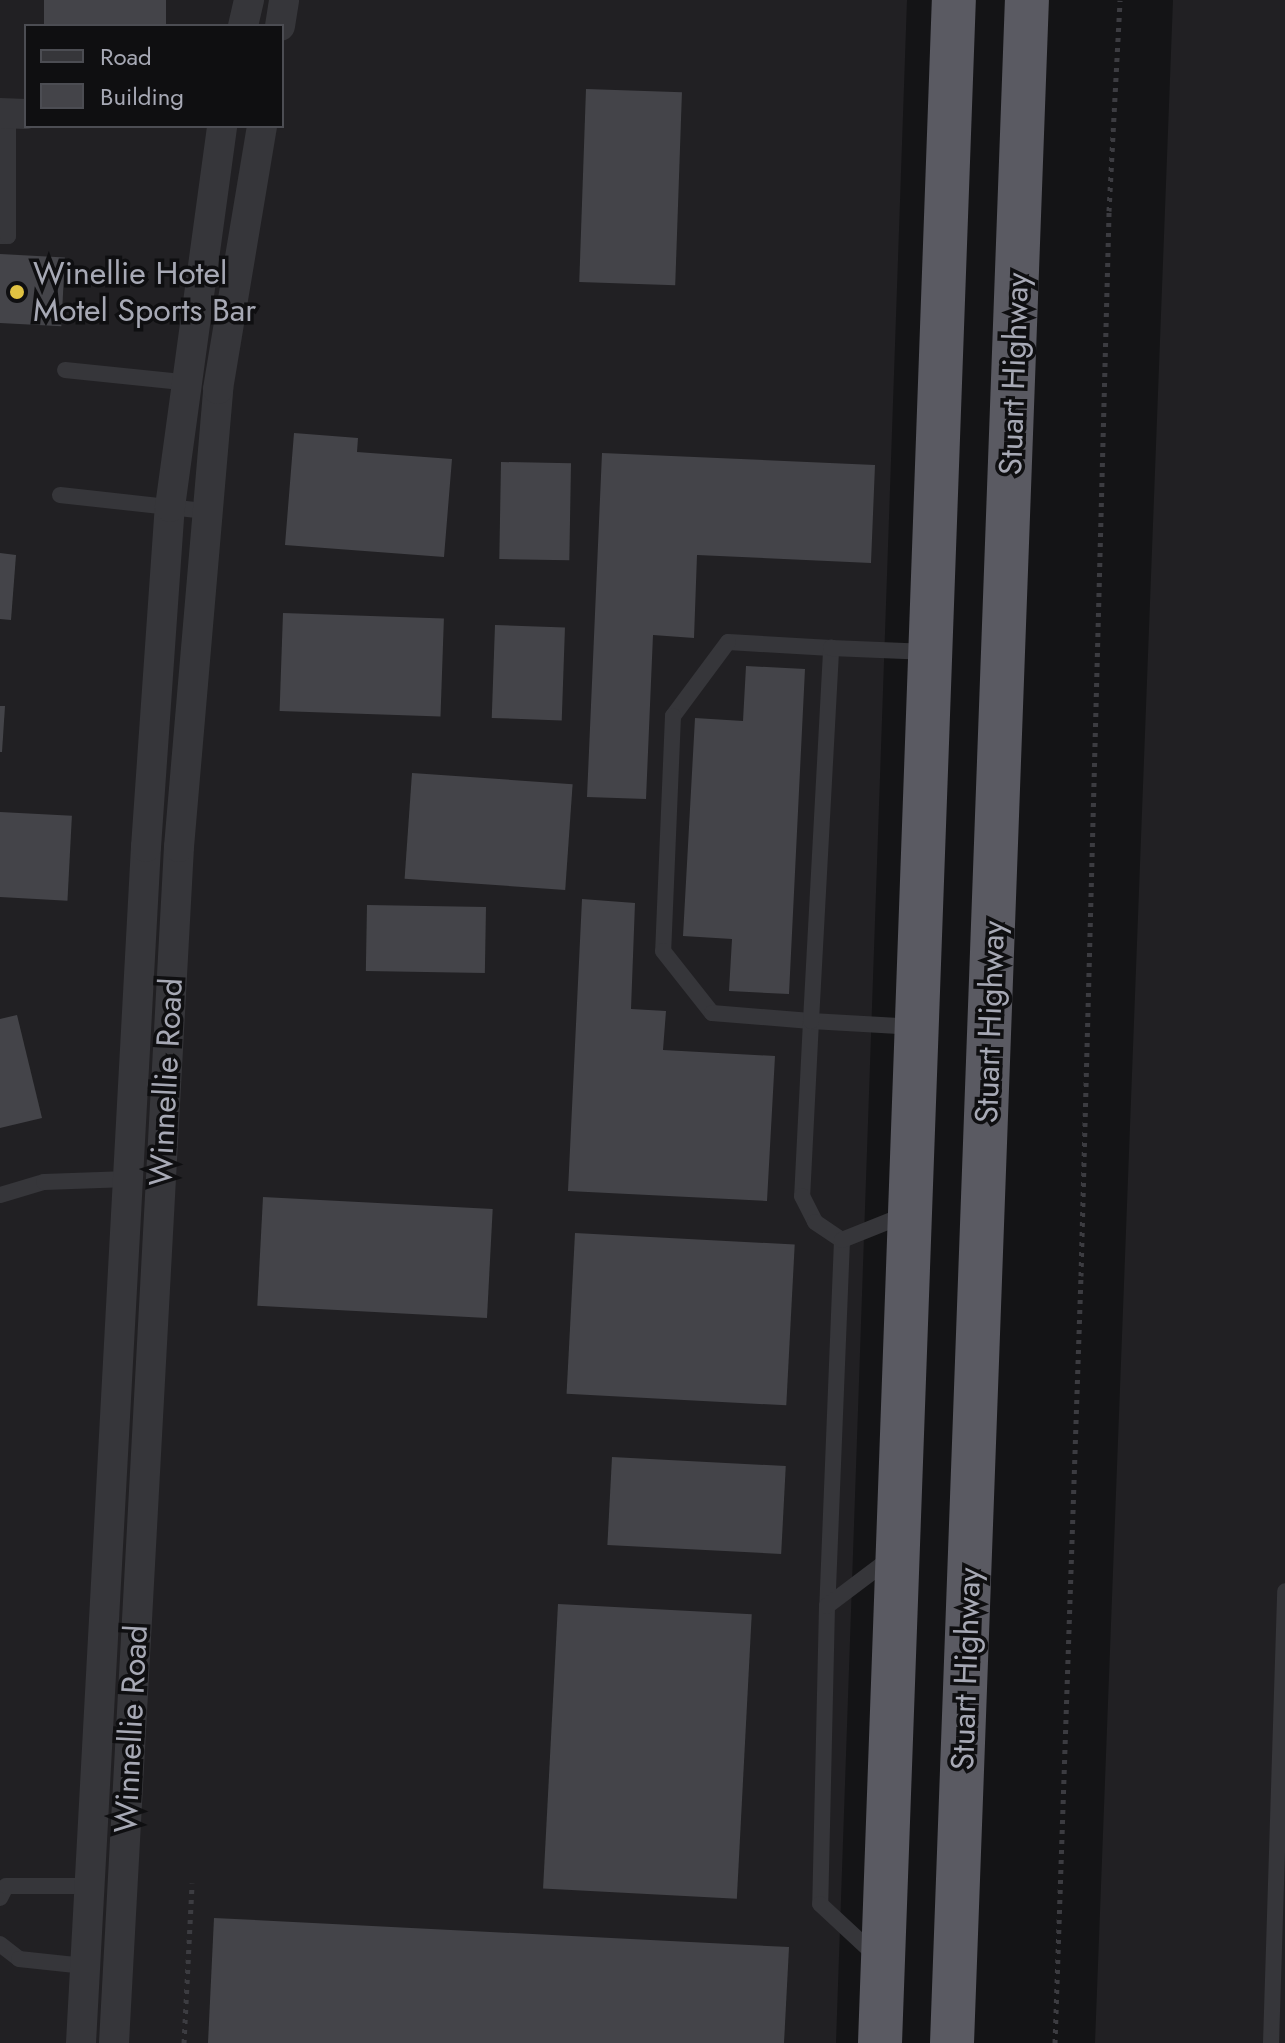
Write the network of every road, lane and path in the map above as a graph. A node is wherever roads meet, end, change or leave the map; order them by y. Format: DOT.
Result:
graph roads {
  1 [pos="249,0"];
  2 [pos="284,0"];
  3 [pos="954,0"];
  4 [pos="1027,0"];
  5 [pos="1120,0"];
  6 [pos="243,24"];
  7 [pos="280,24"];
  8 [pos="11,113"];
  9 [pos="222,128"];
  10 [pos="262,128"];
  11 [pos="0,236"];
  12 [pos="65,370"];
  13 [pos="185,382"];
  14 [pos="219,386"];
  15 [pos="60,495"];
  16 [pos="170,507"];
  17 [pos="206,511"];
  18 [pos="831,648"];
  19 [pos="931,652"];
  20 [pos="811,1021"];
  21 [pos="918,1027"];
  22 [pos="128,1179"];
  23 [pos="0,1195"];
  24 [pos="911,1213"];
  25 [pos="842,1240"];
  26 [pos="898,1552"];
  27 [pos="1285,1591"];
  28 [pos="827,1606"];
  29 [pos="192,1883"];
  30 [pos="90,1886"];
  31 [pos="0,1898"];
  32 [pos="0,1944"];
  33 [pos="883,1963"];
  34 [pos="85,1966"];
  35 [pos="81,2043"];
  36 [pos="114,2043"];
  37 [pos="184,2043"];
  38 [pos="880,2043"];
  39 [pos="952,2043"];
  40 [pos="1055,2043"];
  41 [pos="1271,2043"];
  1 -- 6 [label="street"];
  2 -- 7 [label="street"];
  3 -- 19 [label="highway"];
  4 -- 39 [label="highway, Stuart Highway"];
  5 -- 40 [label="path"];
  8 -- 11 [label="lane"];
  9 -- 13 [label="street, Winnellie Road"];
  10 -- 14 [label="street, Winnellie Road"];
  12 -- 13 [label="lane"];
  13 -- 14 [label="lane"];
  13 -- 16 [label="street, Winnellie Road"];
  14 -- 17 [label="street, Winnellie Road"];
  15 -- 16 [label="lane"];
  16 -- 17 [label="lane"];
  16 -- 22 [label="street, Winnellie Road"];
  17 -- 36 [label="street, Winnellie Road"];
  18 -- 19 [label="lane"];
  18 -- 20 [label="lane"];
  18 -- 20 [label="lane"];
  19 -- 21 [label="highway"];
  20 -- 21 [label="lane"];
  20 -- 25 [label="lane"];
  21 -- 24 [label="highway"];
  22 -- 23 [label="lane"];
  22 -- 30 [label="street, Winnellie Road"];
  24 -- 25 [label="lane"];
  24 -- 26 [label="highway"];
  25 -- 28 [label="lane"];
  26 -- 28 [label="lane"];
  26 -- 33 [label="highway"];
  27 -- 41 [label="lane"];
  28 -- 33 [label="lane"];
  29 -- 37 [label="path"];
  30 -- 31 [label="lane"];
  30 -- 34 [label="street, Winnellie Road"];
  32 -- 34 [label="lane"];
  33 -- 38 [label="highway"];
  34 -- 35 [label="street, Winnellie Road"];
}
